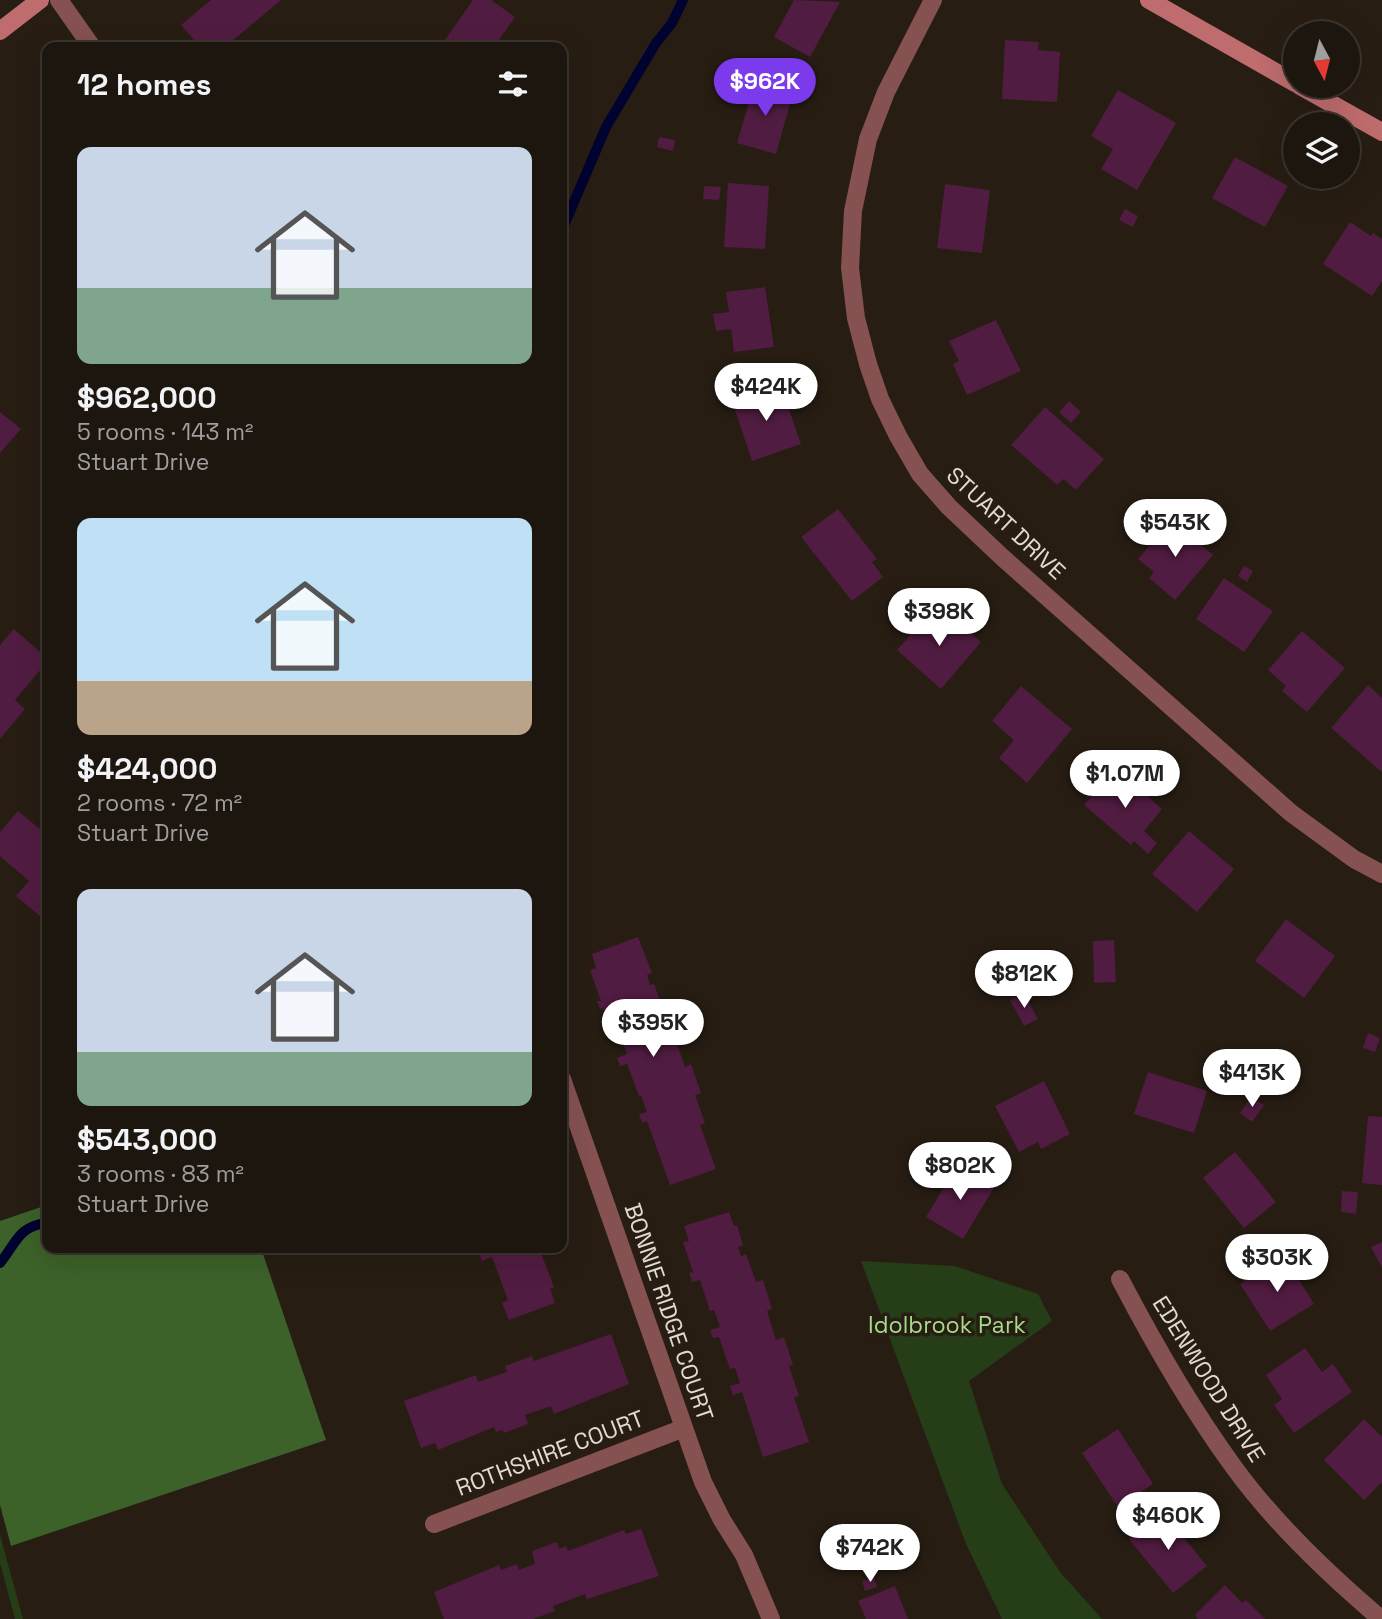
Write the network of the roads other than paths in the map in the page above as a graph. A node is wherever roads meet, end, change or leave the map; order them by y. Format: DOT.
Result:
graph roads {
  1 [pos="40,0"];
  2 [pos="59,0"];
  3 [pos="933,0"];
  4 [pos="1149,0"];
  5 [pos="0,32"];
  6 [pos="88,42"];
  7 [pos="1283,76"];
  8 [pos="1321,98"];
  9 [pos="1382,132"];
  10 [pos="1382,874"];
  11 [pos="567,1093"];
  12 [pos="1120,1279"];
  13 [pos="684,1428"];
  14 [pos="434,1524"];
  15 [pos="771,1619"];
  16 [pos="1381,1619"];
  1 -- 5 [label="street"];
  2 -- 6 [label="street"];
  3 -- 10 [label="street, STUART DRIVE"];
  4 -- 7 [label="street"];
  8 -- 9 [label="street"];
  11 -- 13 [label="street, BONNIE RIDGE COURT"];
  12 -- 16 [label="street, EDENWOOD DRIVE"];
  13 -- 14 [label="street, ROTHSHIRE COURT"];
  13 -- 15 [label="street, BONNIE RIDGE COURT"];
}
